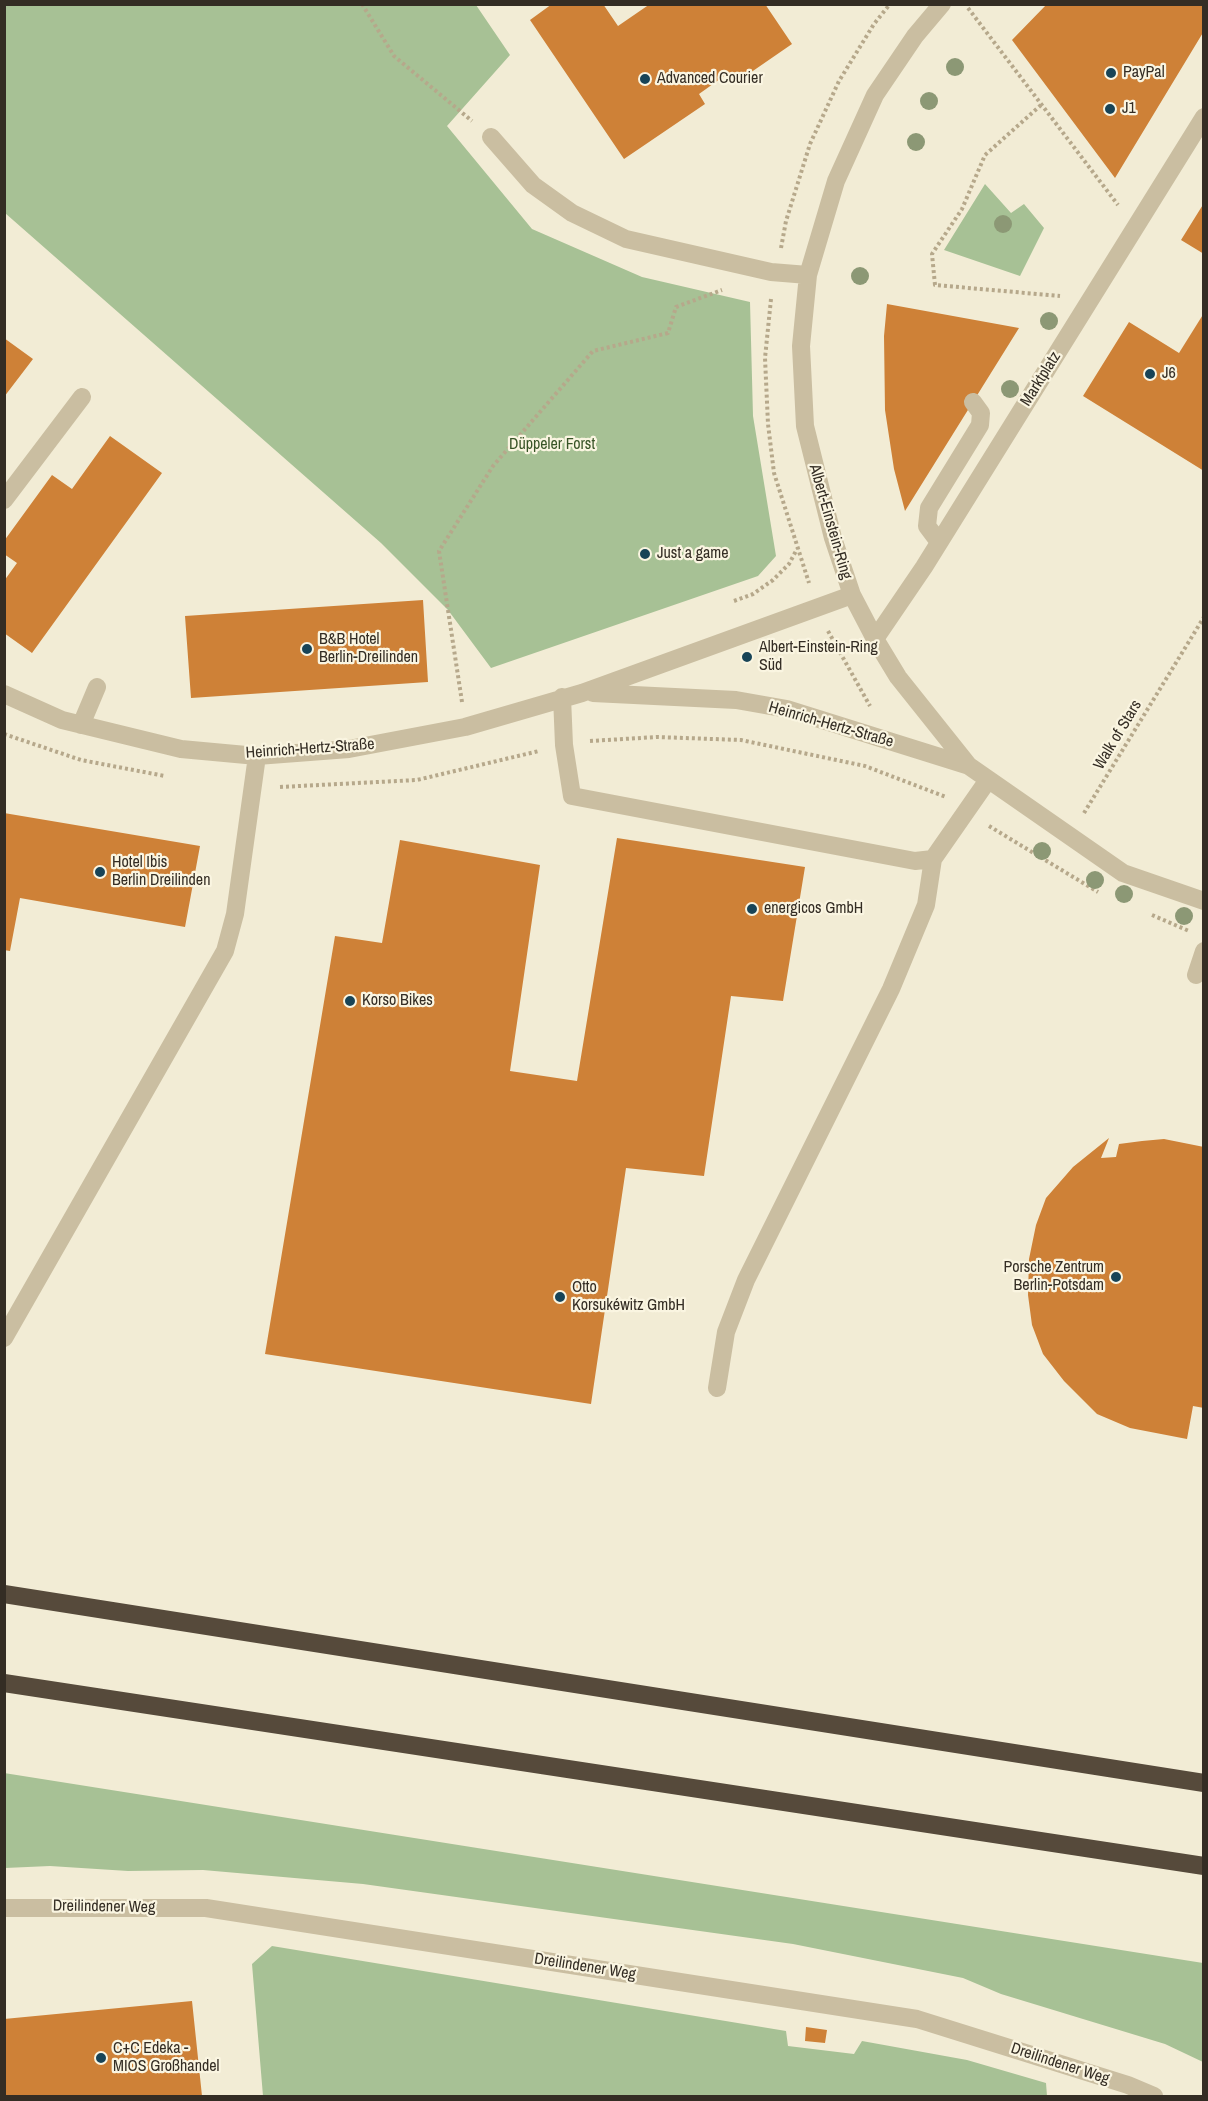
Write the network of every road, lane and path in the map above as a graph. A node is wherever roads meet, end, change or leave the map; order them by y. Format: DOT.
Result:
graph roads {
  1 [pos="362,4"];
  2 [pos="942,4"];
  3 [pos="965,4"];
  4 [pos="1041,105"];
  5 [pos="1203,117"];
  6 [pos="491,137"];
  7 [pos="1135,227"];
  8 [pos="808,275"];
  9 [pos="729,287"];
  10 [pos="1090,299"];
  11 [pos="82,397"];
  12 [pos="974,402"];
  13 [pos="4,500"];
  14 [pos="939,542"];
  15 [pos="797,549"];
  16 [pos="852,595"];
  17 [pos="734,601"];
  18 [pos="1203,617"];
  19 [pos="875,639"];
  20 [pos="834,644"];
  21 [pos="786,650"];
  22 [pos="97,687"];
  23 [pos="4,693"];
  24 [pos="582,693"];
  25 [pos="562,697"];
  26 [pos="81,725"];
  27 [pos="465,728"];
  28 [pos="257,756"];
  29 [pos="969,766"];
  30 [pos="988,780"];
  31 [pos="1070,837"];
  32 [pos="933,859"];
  33 [pos="1054,866"];
  34 [pos="1203,901"];
  35 [pos="1203,951"];
  36 [pos="1196,975"];
  37 [pos="4,1338"];
  38 [pos="717,1388"];
  39 [pos="4,1594"];
  40 [pos="4,1683"];
  41 [pos="1203,1783"];
  42 [pos="1203,1866"];
  43 [pos="4,1908"];
  44 [pos="1126,2091"];
  45 [pos="1154,2097"];
  1 -- 6 [label="path"];
  2 -- 8 [label="street, Albert-Einstein-Ring"];
  3 -- 4 [label="path"];
  4 -- 7 [label="path"];
  4 -- 10 [label="path"];
  5 -- 7 [label="street, Marktplatz"];
  6 -- 8 [label="street"];
  7 -- 10 [label="street, Marktplatz"];
  8 -- 16 [label="street, Albert-Einstein-Ring"];
  9 -- 27 [label="path"];
  10 -- 14 [label="street, Marktplatz"];
  11 -- 13 [label="street"];
  12 -- 14 [label="street"];
  14 -- 19 [label="street, Marktplatz"];
  15 -- 17 [label="path"];
  16 -- 19 [label="street, Albert-Einstein-Ring"];
  16 -- 24 [label="street, Heinrich-Hertz-Straße"];
  18 -- 31 [label="path, Walk of Stars"];
  19 -- 29 [label="street, Albert-Einstein-Ring"];
  20 -- 21 [label="path"];
  22 -- 26 [label="street"];
  23 -- 26 [label="street, Heinrich-Hertz-Straße"];
  24 -- 25 [label="street, Heinrich-Hertz-Straße"];
  24 -- 29 [label="street, Heinrich-Hertz-Straße"];
  25 -- 27 [label="street, Heinrich-Hertz-Straße"];
  25 -- 32 [label="street"];
  26 -- 28 [label="street, Heinrich-Hertz-Straße"];
  27 -- 28 [label="street, Heinrich-Hertz-Straße"];
  28 -- 37 [label="street"];
  29 -- 30 [label="street, Albert-Einstein-Ring"];
  30 -- 31 [label="street, Albert-Einstein-Ring"];
  30 -- 32 [label="street"];
  31 -- 33 [label="path, Walk of Stars"];
  31 -- 34 [label="street, Albert-Einstein-Ring"];
  32 -- 38 [label="street"];
  35 -- 36 [label="street"];
  39 -- 41 [label="highway"];
  40 -- 42 [label="highway"];
  43 -- 44 [label="street, Dreilindener Weg"];
  44 -- 45 [label="street, Dreilindener Weg"];
}
